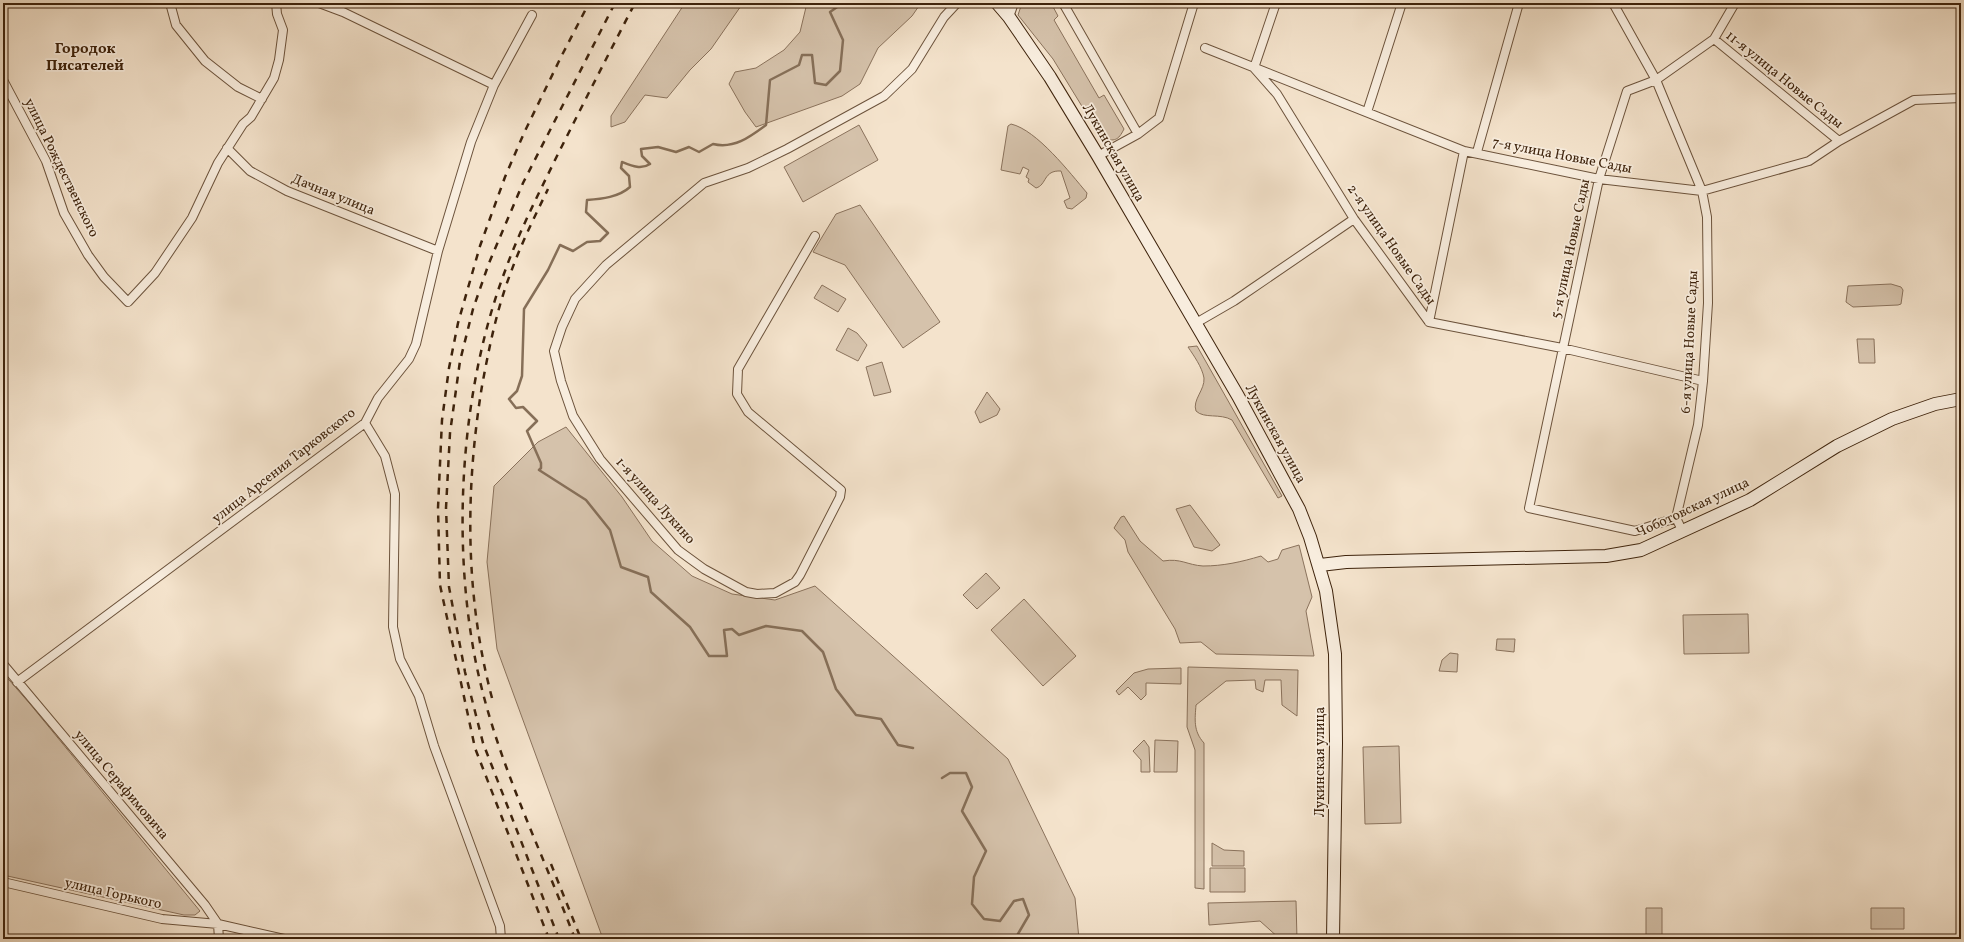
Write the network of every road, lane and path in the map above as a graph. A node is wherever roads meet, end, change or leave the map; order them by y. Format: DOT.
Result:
graph roads {
  1 [pos="170,3"];
  2 [pos="276,3"];
  3 [pos="318,3"];
  4 [pos="957,3"];
  5 [pos="997,3"];
  6 [pos="1014,3"];
  7 [pos="1063,3"];
  8 [pos="1194,3"];
  9 [pos="1276,3"];
  10 [pos="1402,3"];
  11 [pos="1519,3"];
  12 [pos="1613,3"];
  13 [pos="1735,3"];
  14 [pos="532,15"];
  15 [pos="1009,17"];
  16 [pos="1714,39"];
  17 [pos="1205,48"];
  18 [pos="1254,68"];
  19 [pos="3,80"];
  20 [pos="1656,80"];
  21 [pos="494,85"];
  22 [pos="1961,98"];
  23 [pos="262,99"];
  24 [pos="1367,112"];
  25 [pos="1138,134"];
  26 [pos="1838,141"];
  27 [pos="227,148"];
  28 [pos="1464,151"];
  29 [pos="1477,152"];
  30 [pos="1098,156"];
  31 [pos="1599,179"];
  32 [pos="1702,191"];
  33 [pos="1354,219"];
  34 [pos="815,236"];
  35 [pos="438,251"];
  36 [pos="1429,322"];
  37 [pos="1196,323"];
  38 [pos="1562,348"];
  39 [pos="1703,381"];
  40 [pos="1961,399"];
  41 [pos="365,423"];
  42 [pos="1676,518"];
  43 [pos="1682,532"];
  44 [pos="1320,565"];
  45 [pos="3,664"];
  46 [pos="18,682"];
  47 [pos="3,882"];
  48 [pos="218,924"];
  49 [pos="219,939"];
  50 [pos="284,939"];
  51 [pos="501,939"];
  52 [pos="1333,939"];
  1 -- 23 [label="street"];
  2 -- 23 [label="street"];
  3 -- 21 [label="street"];
  4 -- 34 [label="street, 1-я улица Лукино"];
  5 -- 15 [label="main road, Лукинская улица"];
  6 -- 15 [label="street"];
  7 -- 25 [label="street"];
  8 -- 25 [label="street"];
  9 -- 18 [label="street"];
  10 -- 24 [label="street"];
  11 -- 29 [label="street"];
  12 -- 20 [label="street, 6-я улица Новые Сады"];
  13 -- 16 [label="street, 5-я улица Новые Сады"];
  14 -- 21 [label="street, улица Арсения Тарковского"];
  15 -- 30 [label="main road, Лукинская улица"];
  16 -- 20 [label="street, 5-я улица Новые Сады"];
  16 -- 26 [label="street, 11-я улица Новые Сады"];
  17 -- 18 [label="street, 7-я улица Новые Сады"];
  18 -- 24 [label="street, 7-я улица Новые Сады"];
  18 -- 33 [label="street, 2-я улица Новые Сады"];
  19 -- 27 [label="street, улица Рождественского"];
  20 -- 31 [label="street, 5-я улица Новые Сады"];
  20 -- 32 [label="street, 6-я улица Новые Сады"];
  21 -- 35 [label="street, улица Арсения Тарковского"];
  22 -- 26 [label="street, 7-я улица Новые Сады"];
  23 -- 27 [label="street"];
  24 -- 28 [label="street, 7-я улица Новые Сады"];
  25 -- 30 [label="street"];
  26 -- 32 [label="street, 7-я улица Новые Сады"];
  27 -- 35 [label="street, Дачная улица"];
  28 -- 29 [label="street, 7-я улица Новые Сады"];
  28 -- 36 [label="street"];
  29 -- 31 [label="street, 7-я улица Новые Сады"];
  30 -- 37 [label="main road, Лукинская улица"];
  31 -- 32 [label="street, 7-я улица Новые Сады"];
  31 -- 38 [label="street, 5-я улица Новые Сады"];
  32 -- 39 [label="street, 6-я улица Новые Сады"];
  33 -- 36 [label="street, 2-я улица Новые Сады"];
  33 -- 37 [label="street"];
  35 -- 41 [label="street, улица Арсения Тарковского"];
  36 -- 38 [label="street, 2-я улица Новые Сады"];
  37 -- 44 [label="main road, Лукинская улица"];
  38 -- 39 [label="street, 2-я улица Новые Сады"];
  38 -- 42 [label="street, 5-я улица Новые Сады"];
  39 -- 42 [label="street, 6-я улица Новые Сады"];
  40 -- 43 [label="main road, Чоботовская улица"];
  41 -- 46 [label="street, улица Арсения Тарковского"];
  41 -- 51 [label="street"];
  42 -- 43 [label="street"];
  43 -- 44 [label="main road, Чоботовская улица"];
  44 -- 52 [label="main road, Лукинская улица"];
  45 -- 46 [label="street, улица Серафимовича"];
  46 -- 48 [label="street, улица Серафимовича"];
  47 -- 48 [label="street, улица Горького"];
  48 -- 49 [label="street"];
  48 -- 50 [label="street, улица Горького"];
}
